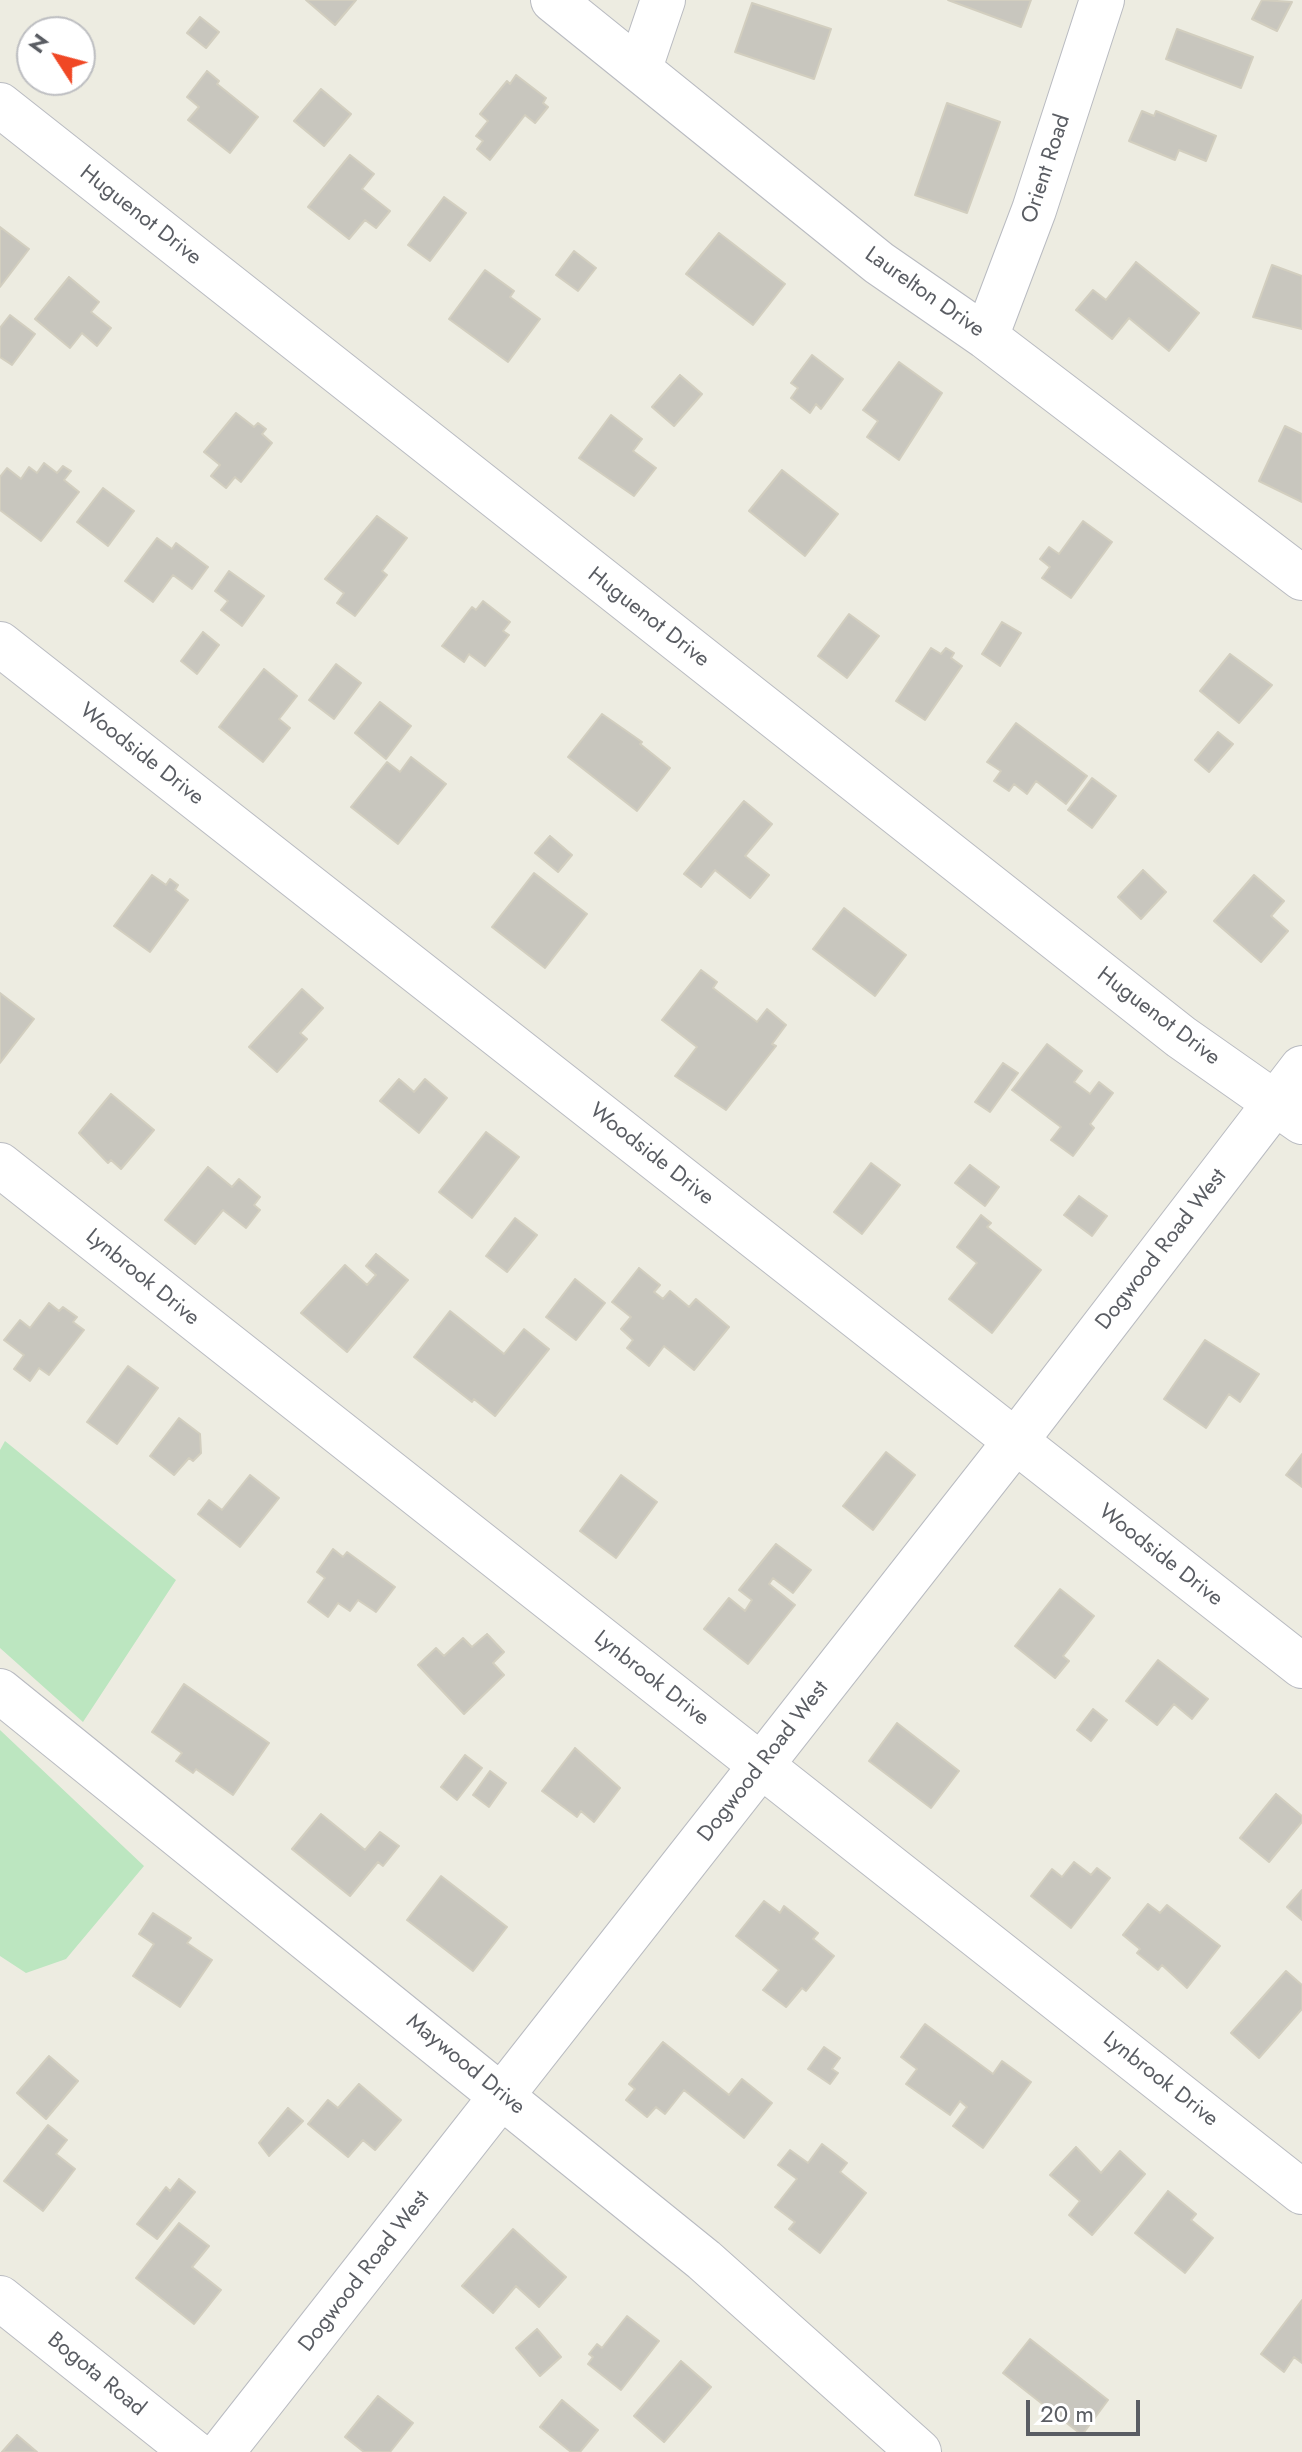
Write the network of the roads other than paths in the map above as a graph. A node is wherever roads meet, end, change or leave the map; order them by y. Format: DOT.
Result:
graph roads {
  1 [pos="553,0"];
  2 [pos="663,0"];
  3 [pos="1102,0"];
  4 [pos="640,68"];
  5 [pos="0,105"];
  6 [pos="986,337"];
  7 [pos="1302,578"];
  8 [pos="0,644"];
  9 [pos="1293,1097"];
  10 [pos="0,1165"];
  11 [pos="1014,1443"];
  12 [pos="1302,1666"];
  13 [pos="0,1691"];
  14 [pos="761,1766"];
  15 [pos="504,2095"];
  16 [pos="1302,2192"];
  17 [pos="0,2298"];
  18 [pos="193,2452"];
  19 [pos="222,2452"];
  20 [pos="919,2452"];
  1 -- 4 [label="street, Laurelton Drive"];
  2 -- 4 [label="street"];
  3 -- 6 [label="street, Orient Road"];
  4 -- 6 [label="street, Laurelton Drive"];
  5 -- 9 [label="street, Huguenot Drive"];
  6 -- 7 [label="street, Laurelton Drive"];
  8 -- 11 [label="street, Woodside Drive"];
  9 -- 11 [label="street, Dogwood Road West"];
  10 -- 14 [label="street, Lynbrook Drive"];
  11 -- 12 [label="street, Woodside Drive"];
  11 -- 14 [label="street, Dogwood Road West"];
  13 -- 15 [label="street, Maywood Drive"];
  14 -- 15 [label="street, Dogwood Road West"];
  14 -- 16 [label="street, Lynbrook Drive"];
  15 -- 19 [label="street, Dogwood Road West"];
  15 -- 20 [label="street, Maywood Drive"];
  17 -- 18 [label="street, Bogota Road"];
}
